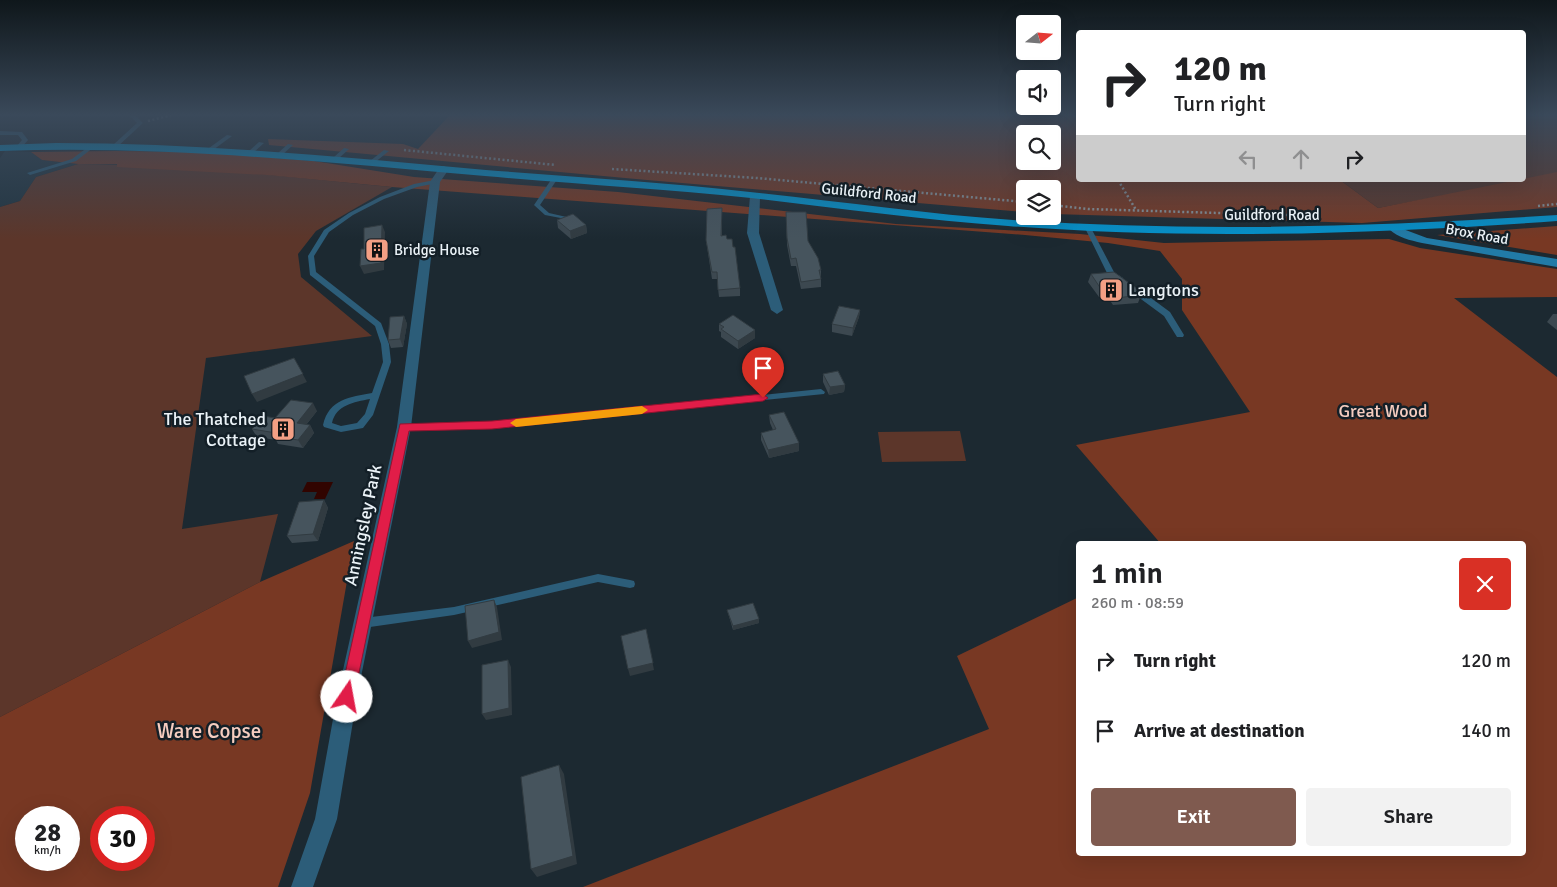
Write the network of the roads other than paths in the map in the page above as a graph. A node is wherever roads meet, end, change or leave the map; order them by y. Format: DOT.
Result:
graph roads {
  1 [pos="79,156"];
  2 [pos="314,156"];
  3 [pos="379,156"];
  4 [pos="336,158"];
  5 [pos="372,162"];
  6 [pos="30,173"];
  7 [pos="439,175"];
  8 [pos="555,178"];
  9 [pos="755,196"];
  10 [pos="1557,218"];
  11 [pos="569,219"];
  12 [pos="1088,228"];
  13 [pos="1395,229"];
  14 [pos="1557,263"];
  15 [pos="777,310"];
  16 [pos="1180,335"];
  17 [pos="821,392"];
  18 [pos="376,395"];
  19 [pos="404,427"];
  20 [pos="630,584"];
  21 [pos="363,623"];
  22 [pos="302,887"];
  1 -- 6 [label="lane"];
  2 -- 4 [label="main road, Guildford Road"];
  3 -- 5 [label="lane"];
  4 -- 5 [label="main road, Guildford Road"];
  5 -- 7 [label="main road, Guildford Road"];
  7 -- 8 [label="main road, Guildford Road"];
  7 -- 18 [label="lane"];
  7 -- 19 [label="street, Anningsley Park"];
  8 -- 9 [label="main road, Guildford Road"];
  8 -- 11 [label="lane"];
  9 -- 12 [label="main road, Guildford Road"];
  9 -- 15 [label="street"];
  10 -- 13 [label="main road, Guildford Road"];
  12 -- 13 [label="main road, Guildford Road"];
  12 -- 16 [label="lane"];
  13 -- 14 [label="street, Brox Road"];
  17 -- 19 [label="lane"];
  18 -- 18 [label="lane"];
  19 -- 21 [label="street, Anningsley Park"];
  20 -- 21 [label="lane"];
  21 -- 22 [label="street, Anningsley Park"];
}
